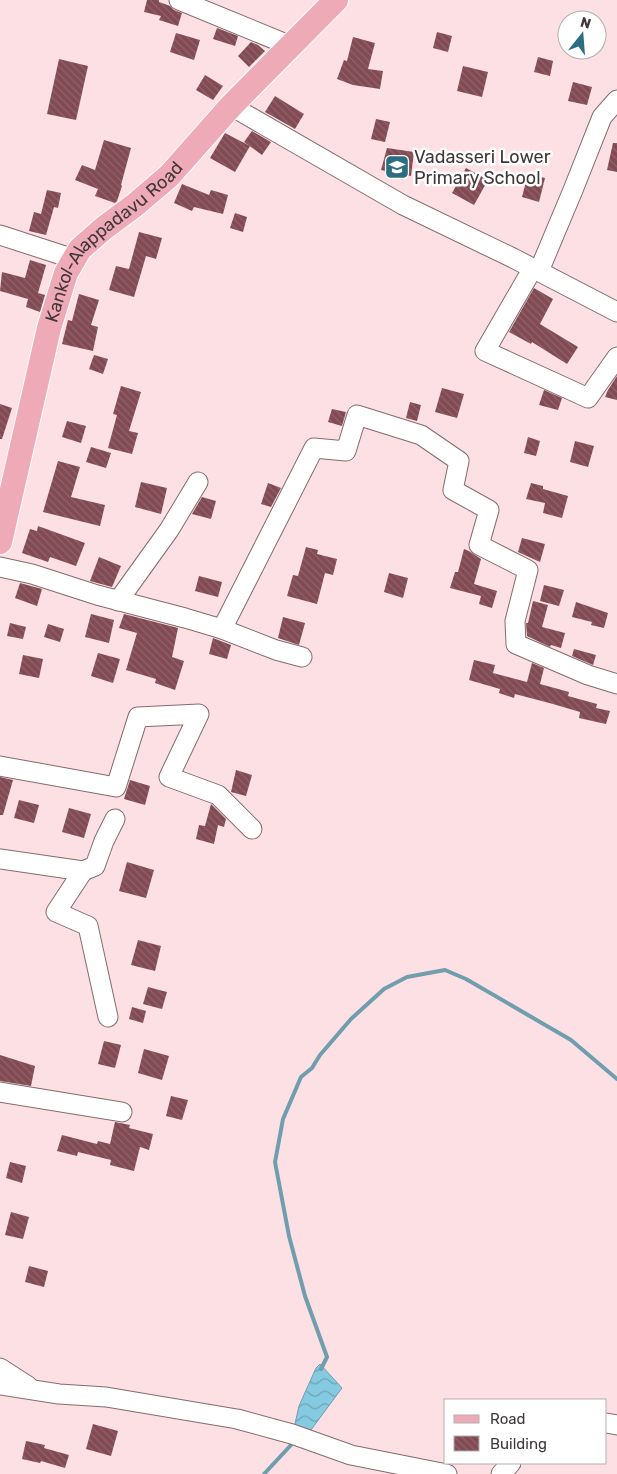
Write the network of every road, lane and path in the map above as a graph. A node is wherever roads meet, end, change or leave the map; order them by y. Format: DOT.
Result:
graph roads {
  1 [pos="179,0"];
  2 [pos="336,0"];
  3 [pos="291,46"];
  4 [pos="617,100"];
  5 [pos="231,106"];
  6 [pos="0,235"];
  7 [pos="74,259"];
  8 [pos="536,270"];
  9 [pos="617,312"];
  10 [pos="617,357"];
  11 [pos="198,482"];
  12 [pos="0,542"];
  13 [pos="0,567"];
  14 [pos="118,601"];
  15 [pos="222,629"];
  16 [pos="302,657"];
  17 [pos="617,684"];
  18 [pos="0,766"];
  19 [pos="115,819"];
  20 [pos="252,829"];
  21 [pos="0,859"];
  22 [pos="83,871"];
  23 [pos="108,1018"];
  24 [pos="0,1092"];
  25 [pos="122,1112"];
  26 [pos="0,1368"];
  27 [pos="0,1385"];
  28 [pos="34,1390"];
  29 [pos="510,1464"];
  30 [pos="447,1474"];
  31 [pos="502,1474"];
  1 -- 3 [label="street"];
  2 -- 3 [label="main road, Kankol-Alappadavu Road"];
  3 -- 5 [label="main road, Kankol-Alappadavu Road"];
  4 -- 8 [label="street"];
  5 -- 7 [label="main road, Kankol-Alappadavu Road"];
  5 -- 8 [label="street"];
  6 -- 7 [label="street"];
  7 -- 12 [label="main road, Kankol-Alappadavu Road"];
  8 -- 9 [label="street"];
  8 -- 10 [label="street"];
  11 -- 14 [label="street"];
  13 -- 14 [label="street"];
  14 -- 15 [label="street"];
  15 -- 16 [label="street"];
  15 -- 17 [label="street"];
  18 -- 20 [label="street"];
  19 -- 22 [label="street"];
  21 -- 22 [label="street"];
  22 -- 23 [label="street"];
  24 -- 25 [label="street"];
  26 -- 28 [label="street"];
  27 -- 28 [label="street"];
  28 -- 30 [label="street"];
  29 -- 31 [label="street"];
}
